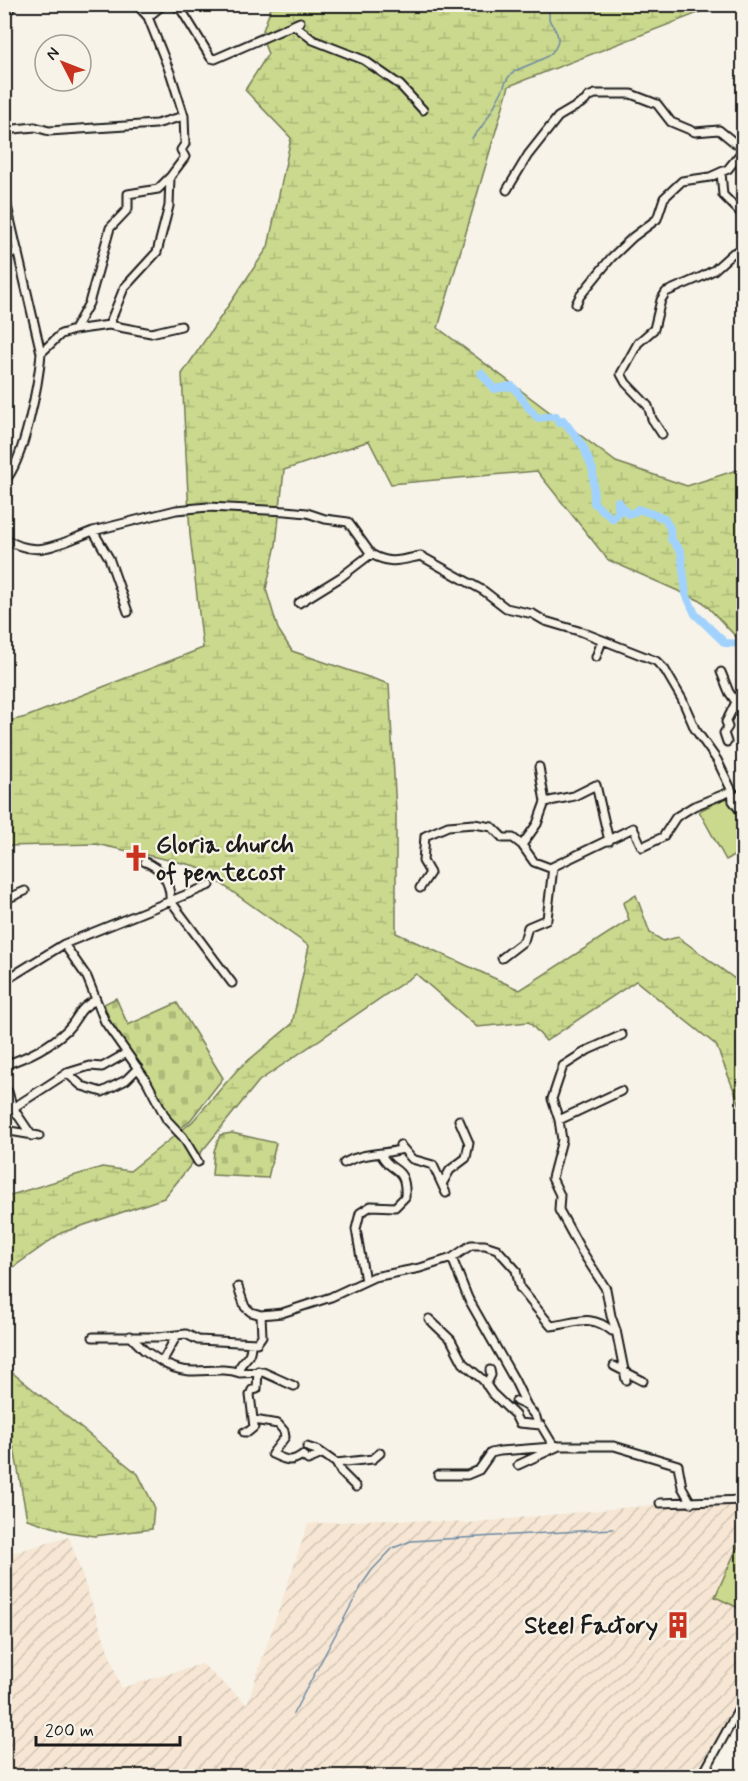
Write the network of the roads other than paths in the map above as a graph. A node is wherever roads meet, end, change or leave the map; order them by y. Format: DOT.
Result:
graph roads {
  1 [pos="12,4"];
  2 [pos="136,4"];
  3 [pos="144,4"];
  4 [pos="164,4"];
  5 [pos="174,4"];
  6 [pos="4,16"];
  7 [pos="148,17"];
  8 [pos="423,110"];
  9 [pos="184,116"];
  10 [pos="4,130"];
  11 [pos="744,147"];
  12 [pos="721,172"];
  13 [pos="170,177"];
  14 [pos="507,190"];
  15 [pos="4,193"];
  16 [pos="744,216"];
  17 [pos="744,249"];
  18 [pos="18,252"];
  19 [pos="4,254"];
  20 [pos="576,304"];
  21 [pos="109,325"];
  22 [pos="181,326"];
  23 [pos="74,330"];
  24 [pos="41,352"];
  25 [pos="662,434"];
  26 [pos="4,482"];
  27 [pos="93,531"];
  28 [pos="4,538"];
  29 [pos="371,554"];
  30 [pos="299,603"];
  31 [pos="128,612"];
  32 [pos="602,641"];
  33 [pos="596,657"];
  34 [pos="721,672"];
  35 [pos="736,702"];
  36 [pos="744,710"];
  37 [pos="727,742"];
  38 [pos="539,767"];
  39 [pos="732,791"];
  40 [pos="744,791"];
  41 [pos="733,801"];
  42 [pos="545,802"];
  43 [pos="744,816"];
  44 [pos="609,841"];
  45 [pos="522,845"];
  46 [pos="145,862"];
  47 [pos="553,867"];
  48 [pos="210,885"];
  49 [pos="420,888"];
  50 [pos="25,891"];
  51 [pos="4,900"];
  52 [pos="170,900"];
  53 [pos="64,944"];
  54 [pos="502,958"];
  55 [pos="4,981"];
  56 [pos="232,983"];
  57 [pos="96,1000"];
  58 [pos="622,1035"];
  59 [pos="125,1054"];
  60 [pos="4,1065"];
  61 [pos="138,1068"];
  62 [pos="67,1073"];
  63 [pos="4,1088"];
  64 [pos="621,1091"];
  65 [pos="13,1108"];
  66 [pos="459,1120"];
  67 [pos="559,1120"];
  68 [pos="4,1130"];
  69 [pos="381,1154"];
  70 [pos="198,1162"];
  71 [pos="344,1163"];
  72 [pos="442,1184"];
  73 [pos="446,1193"];
  74 [pos="452,1258"];
  75 [pos="365,1281"];
  76 [pos="238,1287"];
  77 [pos="261,1316"];
  78 [pos="429,1319"];
  79 [pos="616,1330"];
  80 [pos="177,1335"];
  81 [pos="130,1336"];
  82 [pos="93,1337"];
  83 [pos="251,1343"];
  84 [pos="162,1362"];
  85 [pos="614,1366"];
  86 [pos="490,1370"];
  87 [pos="258,1371"];
  88 [pos="240,1372"];
  89 [pos="625,1376"];
  90 [pos="643,1381"];
  91 [pos="486,1385"];
  92 [pos="294,1386"];
  93 [pos="516,1401"];
  94 [pos="527,1406"];
  95 [pos="254,1420"];
  96 [pos="535,1424"];
  97 [pos="244,1432"];
  98 [pos="559,1446"];
  99 [pos="307,1447"];
  100 [pos="380,1453"];
  101 [pos="322,1454"];
  102 [pos="336,1463"];
  103 [pos="518,1465"];
  104 [pos="438,1475"];
  105 [pos="356,1487"];
  106 [pos="744,1500"];
  107 [pos="660,1503"];
  108 [pos="691,1503"];
  109 [pos="744,1700"];
  110 [pos="702,1776"];
  1 -- 6 [label="street"];
  2 -- 7 [label="street"];
  3 -- 7 [label="street"];
  4 -- 7 [label="street"];
  5 -- 8 [label="street"];
  7 -- 9 [label="street"];
  9 -- 10 [label="street"];
  9 -- 13 [label="street"];
  11 -- 12 [label="street"];
  11 -- 14 [label="street"];
  12 -- 16 [label="street"];
  12 -- 20 [label="street"];
  13 -- 21 [label="street"];
  13 -- 23 [label="street"];
  15 -- 18 [label="street"];
  17 -- 25 [label="street"];
  18 -- 19 [label="street"];
  18 -- 24 [label="street"];
  21 -- 22 [label="street"];
  21 -- 23 [label="street"];
  23 -- 24 [label="street"];
  24 -- 26 [label="street"];
  27 -- 28 [label="street"];
  27 -- 29 [label="street"];
  27 -- 31 [label="street"];
  29 -- 30 [label="street"];
  29 -- 32 [label="street"];
  32 -- 33 [label="street"];
  32 -- 39 [label="street"];
  34 -- 35 [label="street"];
  35 -- 36 [label="street"];
  35 -- 37 [label="street"];
  38 -- 42 [label="street"];
  39 -- 41 [label="street"];
  39 -- 44 [label="street"];
  40 -- 41 [label="street"];
  41 -- 43 [label="street"];
  42 -- 44 [label="street"];
  42 -- 45 [label="street"];
  44 -- 47 [label="street"];
  45 -- 47 [label="street"];
  45 -- 49 [label="street"];
  46 -- 52 [label="street"];
  47 -- 54 [label="street"];
  48 -- 52 [label="street"];
  50 -- 51 [label="street"];
  52 -- 53 [label="street"];
  52 -- 56 [label="street"];
  53 -- 55 [label="street"];
  53 -- 57 [label="street"];
  57 -- 59 [label="street"];
  57 -- 60 [label="street"];
  58 -- 67 [label="street"];
  59 -- 61 [label="street"];
  59 -- 62 [label="street"];
  61 -- 62 [label="street"];
  61 -- 70 [label="street"];
  62 -- 65 [label="street"];
  63 -- 65 [label="street"];
  64 -- 67 [label="street"];
  65 -- 68 [label="street"];
  66 -- 72 [label="street"];
  67 -- 79 [label="street"];
  69 -- 71 [label="street"];
  69 -- 72 [label="street"];
  69 -- 75 [label="street"];
  72 -- 73 [label="street"];
  74 -- 75 [label="street"];
  74 -- 79 [label="street"];
  74 -- 94 [label="street"];
  75 -- 77 [label="street"];
  76 -- 77 [label="street"];
  77 -- 83 [label="street"];
  78 -- 91 [label="street"];
  79 -- 89 [label="street"];
  80 -- 81 [label="street"];
  80 -- 83 [label="street"];
  80 -- 84 [label="street"];
  81 -- 82 [label="street"];
  81 -- 84 [label="street"];
  83 -- 88 [label="street"];
  84 -- 88 [label="street"];
  85 -- 89 [label="street"];
  86 -- 91 [label="street"];
  87 -- 88 [label="street"];
  87 -- 92 [label="street"];
  87 -- 95 [label="street"];
  89 -- 90 [label="street"];
  91 -- 96 [label="street"];
  93 -- 94 [label="street"];
  94 -- 96 [label="street"];
  95 -- 97 [label="street"];
  95 -- 101 [label="street"];
  96 -- 98 [label="street"];
  98 -- 103 [label="street"];
  98 -- 104 [label="street"];
  98 -- 108 [label="street"];
  99 -- 101 [label="street"];
  100 -- 102 [label="street"];
  101 -- 102 [label="street"];
  102 -- 105 [label="street"];
  106 -- 108 [label="street"];
  107 -- 108 [label="street"];
  109 -- 110 [label="street"];
}
